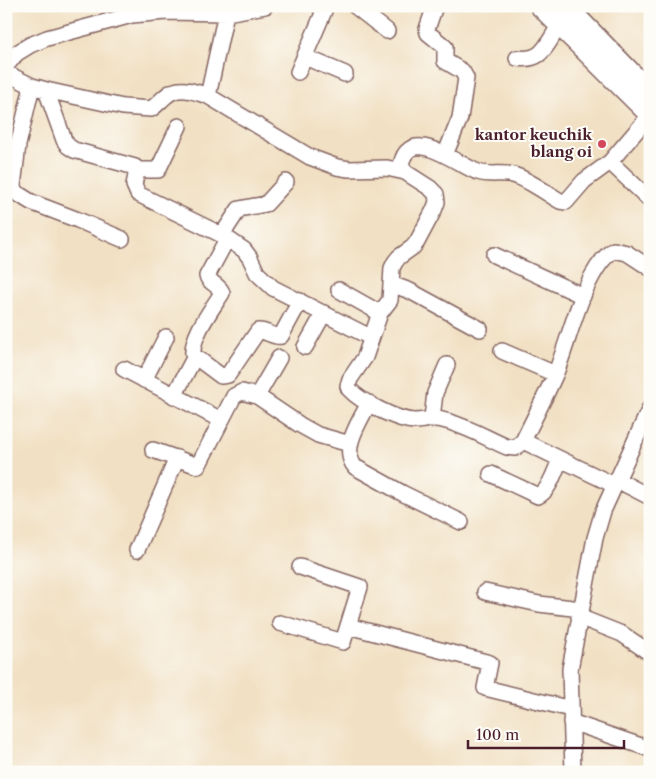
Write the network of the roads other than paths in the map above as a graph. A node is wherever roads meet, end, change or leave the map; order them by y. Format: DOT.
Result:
graph roads {
  1 [pos="266,6"];
  2 [pos="319,6"];
  3 [pos="355,6"];
  4 [pos="435,6"];
  5 [pos="542,6"];
  6 [pos="226,13"];
  7 [pos="562,15"];
  8 [pos="387,31"];
  9 [pos="305,57"];
  10 [pos="516,58"];
  11 [pos="6,66"];
  12 [pos="298,72"];
  13 [pos="6,73"];
  14 [pos="344,74"];
  15 [pos="39,88"];
  16 [pos="650,93"];
  17 [pos="208,96"];
  18 [pos="650,114"];
  19 [pos="179,126"];
  20 [pos="12,144"];
  21 [pos="445,155"];
  22 [pos="610,162"];
  23 [pos="137,170"];
  24 [pos="10,171"];
  25 [pos="405,172"];
  26 [pos="286,182"];
  27 [pos="650,200"];
  28 [pos="224,237"];
  29 [pos="122,239"];
  30 [pos="494,256"];
  31 [pos="650,268"];
  32 [pos="391,284"];
  33 [pos="339,290"];
  34 [pos="583,296"];
  35 [pos="300,301"];
  36 [pos="324,313"];
  37 [pos="380,313"];
  38 [pos="480,329"];
  39 [pos="166,337"];
  40 [pos="370,337"];
  41 [pos="305,347"];
  42 [pos="502,351"];
  43 [pos="279,358"];
  44 [pos="192,362"];
  45 [pos="447,365"];
  46 [pos="124,370"];
  47 [pos="555,374"];
  48 [pos="144,380"];
  49 [pos="174,396"];
  50 [pos="257,396"];
  51 [pos="369,403"];
  52 [pos="650,408"];
  53 [pos="432,418"];
  54 [pos="221,420"];
  55 [pos="523,441"];
  56 [pos="350,444"];
  57 [pos="153,450"];
  58 [pos="177,458"];
  59 [pos="560,460"];
  60 [pos="491,474"];
  61 [pos="615,483"];
  62 [pos="650,497"];
  63 [pos="461,522"];
  64 [pos="137,550"];
  65 [pos="300,567"];
  66 [pos="485,592"];
  67 [pos="580,613"];
  68 [pos="280,623"];
  69 [pos="348,626"];
  70 [pos="650,653"];
  71 [pos="571,715"];
  72 [pos="650,749"];
  73 [pos="573,772"];
  1 -- 6 [label="street"];
  2 -- 9 [label="street"];
  3 -- 8 [label="street"];
  4 -- 21 [label="street"];
  5 -- 7 [label="highway"];
  6 -- 11 [label="street"];
  6 -- 17 [label="street"];
  7 -- 10 [label="street"];
  7 -- 16 [label="highway"];
  7 -- 18 [label="highway"];
  9 -- 12 [label="street"];
  9 -- 14 [label="street"];
  13 -- 15 [label="street"];
  15 -- 17 [label="street"];
  15 -- 20 [label="street"];
  15 -- 23 [label="street"];
  17 -- 25 [label="street"];
  18 -- 22 [label="street"];
  19 -- 23 [label="street"];
  20 -- 24 [label="street"];
  21 -- 22 [label="street"];
  21 -- 25 [label="street"];
  22 -- 27 [label="street"];
  23 -- 28 [label="street"];
  24 -- 29 [label="street"];
  25 -- 32 [label="street"];
  26 -- 28 [label="street"];
  28 -- 35 [label="street"];
  28 -- 35 [label="street"];
  30 -- 34 [label="street"];
  31 -- 34 [label="street"];
  32 -- 37 [label="street"];
  32 -- 38 [label="street"];
  33 -- 37 [label="street"];
  34 -- 47 [label="street"];
  35 -- 36 [label="street"];
  36 -- 40 [label="street"];
  36 -- 41 [label="street"];
  37 -- 40 [label="street"];
  39 -- 48 [label="street"];
  40 -- 51 [label="street"];
  42 -- 47 [label="street"];
  43 -- 50 [label="street"];
  44 -- 49 [label="street"];
  45 -- 53 [label="street"];
  46 -- 48 [label="street"];
  47 -- 55 [label="street"];
  48 -- 49 [label="street"];
  49 -- 54 [label="street"];
  50 -- 54 [label="street"];
  50 -- 56 [label="street"];
  51 -- 53 [label="street"];
  51 -- 56 [label="street"];
  52 -- 61 [label="street"];
  53 -- 55 [label="street"];
  54 -- 58 [label="street"];
  55 -- 59 [label="street"];
  56 -- 63 [label="street"];
  57 -- 58 [label="street"];
  58 -- 64 [label="street"];
  59 -- 60 [label="street"];
  59 -- 61 [label="street"];
  61 -- 62 [label="street"];
  61 -- 67 [label="street"];
  65 -- 69 [label="street"];
  66 -- 67 [label="street"];
  67 -- 70 [label="street"];
  67 -- 71 [label="street"];
  68 -- 69 [label="street"];
  69 -- 71 [label="street"];
  71 -- 72 [label="street"];
  71 -- 73 [label="street"];
}
